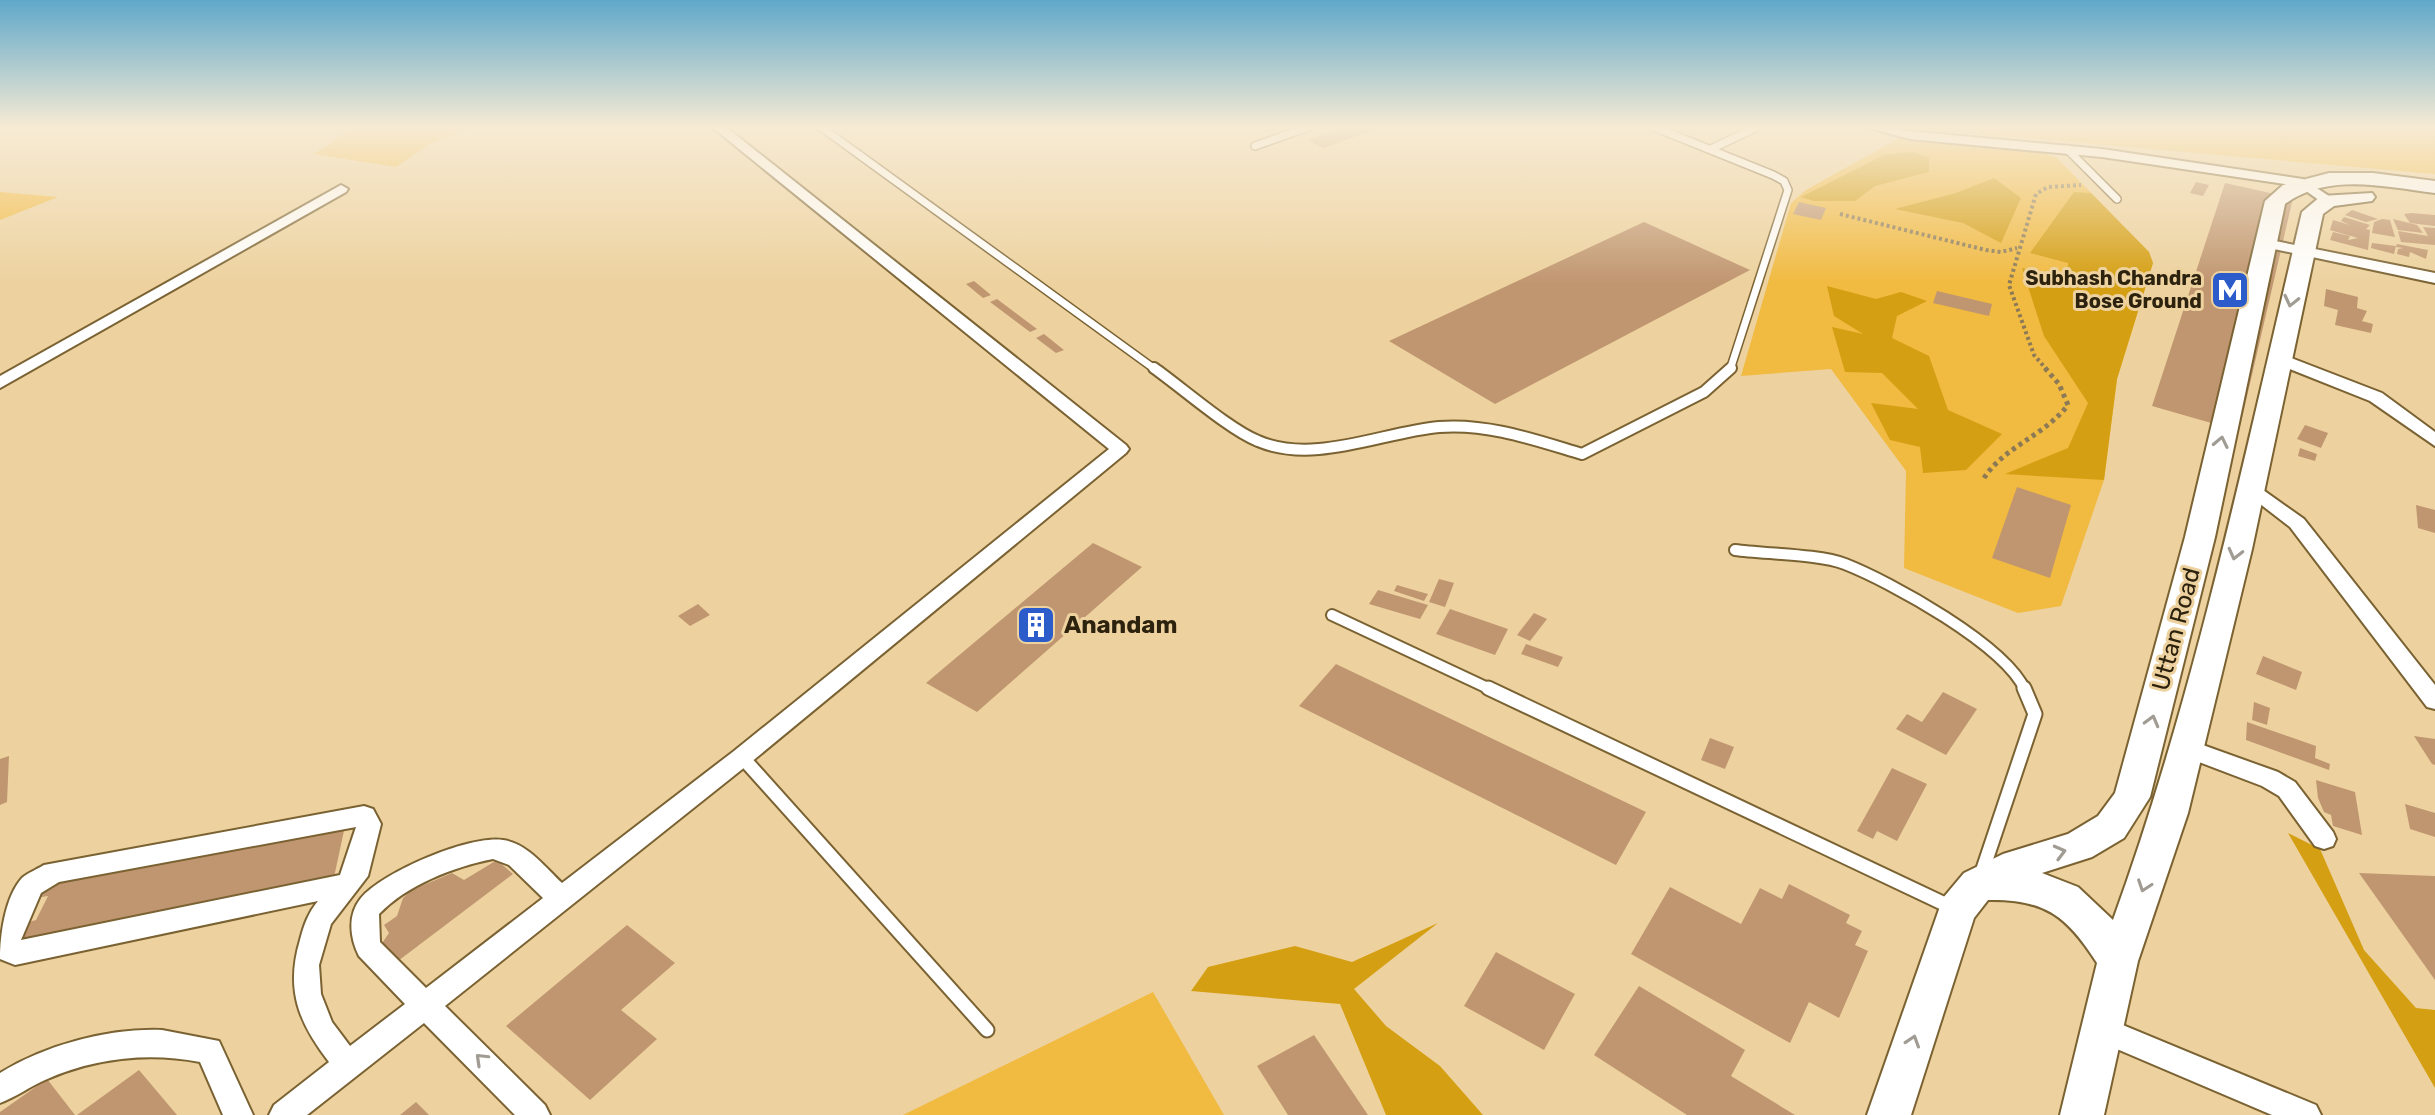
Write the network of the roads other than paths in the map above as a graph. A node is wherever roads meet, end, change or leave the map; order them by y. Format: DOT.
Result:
graph roads {
  1 [pos="783,179"];
  2 [pos="891,179"];
  3 [pos="1780,179"];
  4 [pos="2097,179"];
  5 [pos="2275,179"];
  6 [pos="2335,179"];
  7 [pos="2335,179"];
  8 [pos="2303,183"];
  9 [pos="2435,187"];
  10 [pos="341,189"];
  11 [pos="2117,199"];
  12 [pos="2328,200"];
  13 [pos="2435,203"];
  14 [pos="2265,243"];
  15 [pos="2303,251"];
  16 [pos="2435,278"];
  17 [pos="2278,358"];
  18 [pos="0,383"];
  19 [pos="2435,441"];
  20 [pos="2249,486"];
  21 [pos="1735,550"];
  22 [pos="1332,615"];
  23 [pos="2435,701"];
  24 [pos="2186,748"];
  25 [pos="742,757"];
  26 [pos="2324,839"];
  27 [pos="349,884"];
  28 [pos="1968,897"];
  29 [pos="561,899"];
  30 [pos="2118,961"];
  31 [pos="425,1005"];
  32 [pos="2101,1029"];
  33 [pos="987,1030"];
  34 [pos="348,1065"];
  35 [pos="0,1089"];
  36 [pos="238,1115"];
  37 [pos="284,1115"];
  38 [pos="535,1115"];
  39 [pos="1889,1115"];
  40 [pos="2082,1115"];
  41 [pos="2306,1115"];
  1 -- 25 [label="street"];
  2 -- 3 [label="lane"];
  4 -- 11 [label="lane"];
  5 -- 8 [label="street"];
  6 -- 8 [label="main road"];
  7 -- 9 [label="main road"];
  8 -- 12 [label="street"];
  8 -- 14 [label="main road, Uttan Road"];
  10 -- 18 [label="street"];
  12 -- 13 [label="main road"];
  12 -- 15 [label="main road, Uttan Road"];
  14 -- 15 [label="street"];
  28 -- 14 [label="main road, Uttan Road, one-way"];
  15 -- 16 [label="street"];
  15 -- 17 [label="main road, Uttan Road, one-way"];
  17 -- 19 [label="street"];
  17 -- 20 [label="main road, Uttan Road"];
  20 -- 23 [label="street"];
  20 -- 24 [label="main road, Uttan Road, one-way"];
  21 -- 28 [label="lane"];
  22 -- 28 [label="lane"];
  24 -- 26 [label="street"];
  24 -- 30 [label="main road, Uttan Road, one-way"];
  25 -- 29 [label="street"];
  25 -- 33 [label="lane"];
  27 -- 27 [label="street"];
  27 -- 34 [label="street"];
  28 -- 30 [label="main road"];
  39 -- 28 [label="main road, one-way"];
  29 -- 31 [label="street"];
  29 -- 31 [label="street"];
  30 -- 32 [label="main road, Uttan Road"];
  31 -- 34 [label="street"];
  38 -- 31 [label="street, one-way"];
  32 -- 40 [label="main road, Uttan Road"];
  32 -- 41 [label="street"];
  34 -- 37 [label="street"];
  35 -- 36 [label="street"];
}
